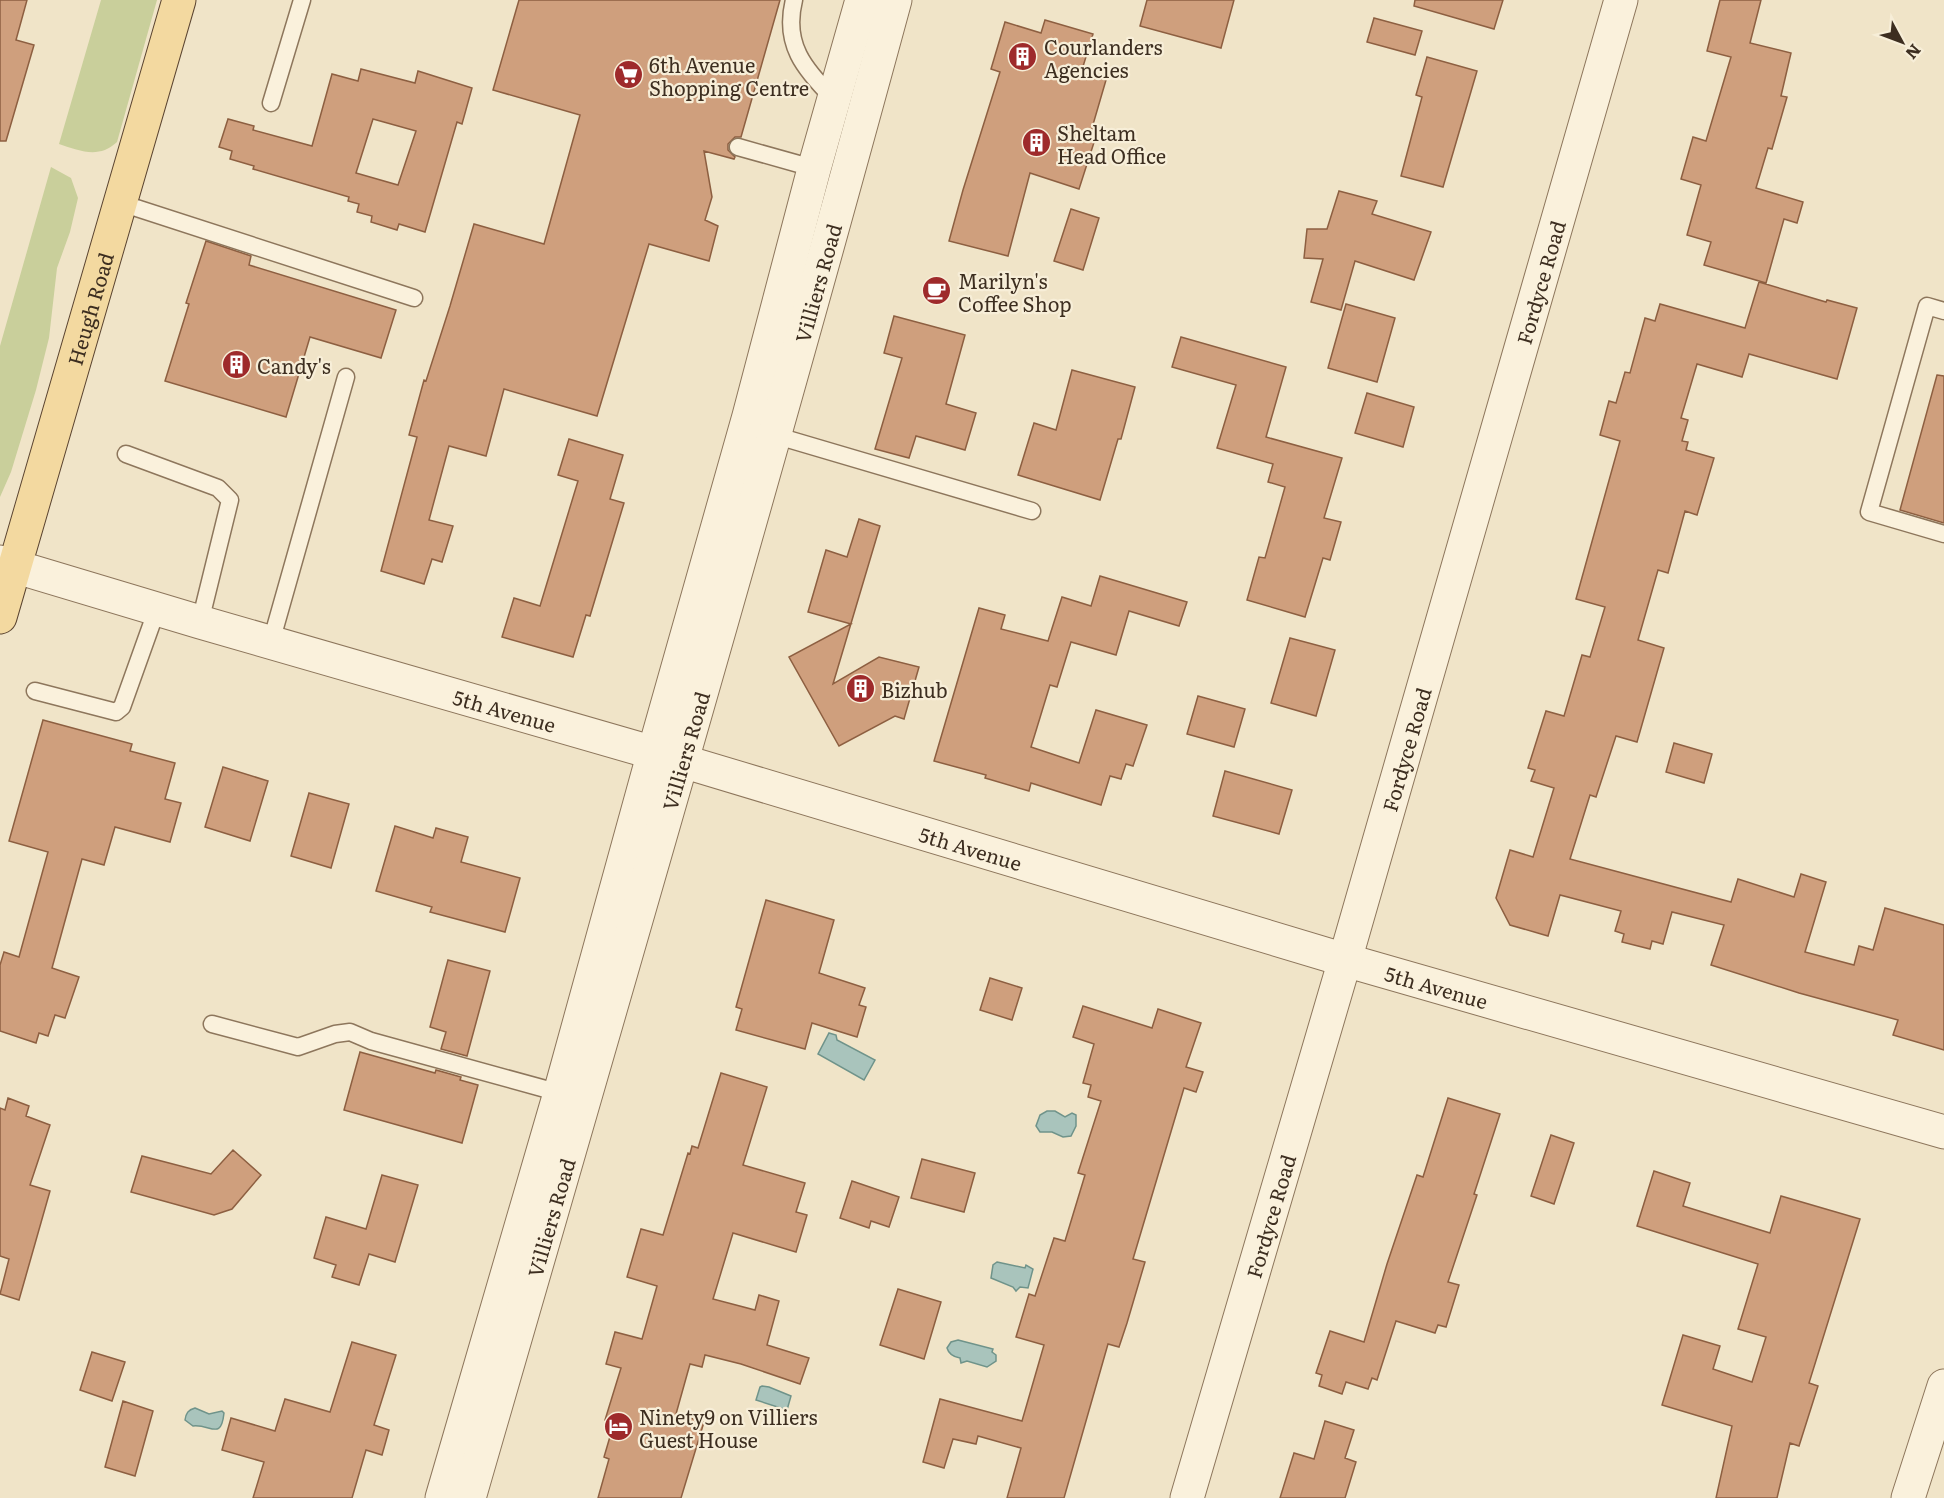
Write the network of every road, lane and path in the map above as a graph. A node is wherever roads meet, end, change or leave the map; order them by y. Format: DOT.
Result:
graph roads {
  1 [pos="179,0"];
  2 [pos="302,0"];
  3 [pos="794,0"];
  4 [pos="862,0"];
  5 [pos="895,0"];
  6 [pos="1621,0"];
  7 [pos="834,99"];
  8 [pos="271,103"];
  9 [pos="738,147"];
  10 [pos="814,169"];
  11 [pos="848,176"];
  12 [pos="121,203"];
  13 [pos="414,298"];
  14 [pos="1944,311"];
  15 [pos="346,377"];
  16 [pos="774,435"];
  17 [pos="126,454"];
  18 [pos="1032,511"];
  19 [pos="1944,534"];
  20 [pos="7,564"];
  21 [pos="157,609"];
  22 [pos="0,617"];
  23 [pos="200,622"];
  24 [pos="271,642"];
  25 [pos="35,691"];
  26 [pos="668,756"];
  27 [pos="1346,960"];
  28 [pos="212,1024"];
  29 [pos="567,1099"];
  30 [pos="1944,1132"];
  31 [pos="1944,1386"];
  32 [pos="466,1460"];
  33 [pos="442,1498"];
  34 [pos="469,1498"];
  35 [pos="1187,1498"];
  36 [pos="1908,1498"];
  1 -- 12 [label="main road, Heugh Road"];
  2 -- 8 [label="lane"];
  3 -- 7 [label="lane"];
  4 -- 7 [label="street, Villiers Road"];
  5 -- 11 [label="street, Villiers Road"];
  6 -- 27 [label="street, Fordyce Road"];
  7 -- 10 [label="street, Villiers Road"];
  9 -- 10 [label="lane"];
  10 -- 11 [label="lane"];
  10 -- 26 [label="street, Villiers Road"];
  11 -- 16 [label="street, Villiers Road"];
  12 -- 13 [label="lane"];
  12 -- 20 [label="main road, Heugh Road"];
  14 -- 19 [label="lane"];
  15 -- 24 [label="lane"];
  16 -- 18 [label="lane"];
  16 -- 26 [label="street, Villiers Road"];
  17 -- 23 [label="lane"];
  20 -- 21 [label="street, 5th Avenue"];
  20 -- 22 [label="main road, Heugh Road"];
  21 -- 23 [label="street, 5th Avenue"];
  21 -- 25 [label="lane"];
  23 -- 24 [label="street, 5th Avenue"];
  24 -- 26 [label="street, 5th Avenue"];
  26 -- 27 [label="street, 5th Avenue"];
  26 -- 29 [label="street, Villiers Road"];
  27 -- 30 [label="street, 5th Avenue"];
  27 -- 35 [label="street, Fordyce Road"];
  28 -- 29 [label="lane"];
  29 -- 32 [label="street, Villiers Road"];
  31 -- 36 [label="street"];
  32 -- 33 [label="street, Villiers Road"];
  32 -- 34 [label="street, Villiers Road"];
}
